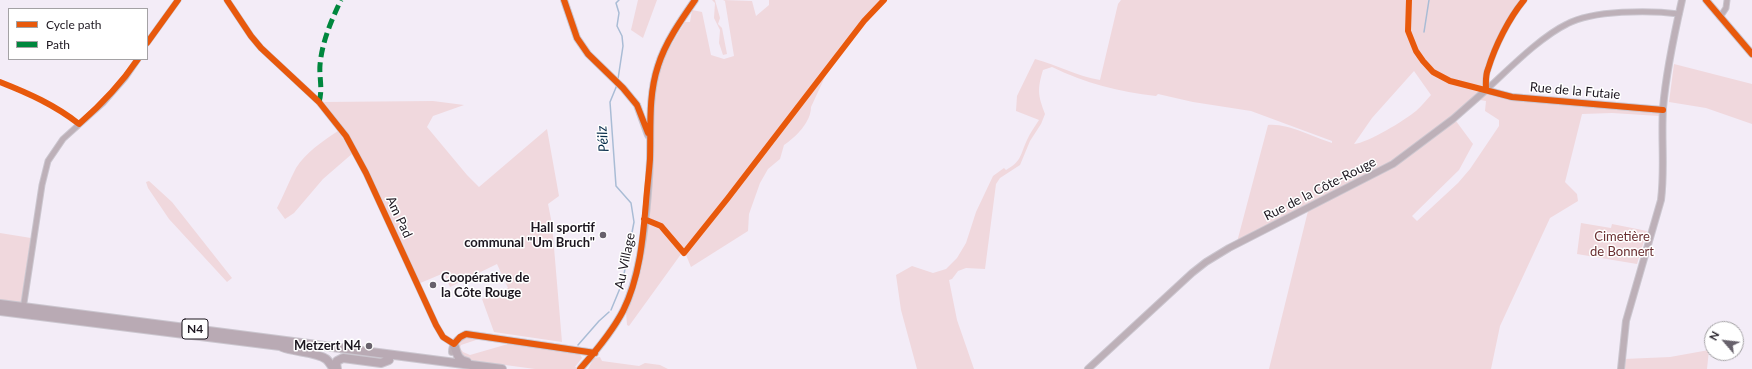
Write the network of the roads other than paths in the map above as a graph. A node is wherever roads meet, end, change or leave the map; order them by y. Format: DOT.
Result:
graph roads {
  1 [pos="178,0"];
  2 [pos="227,0"];
  3 [pos="564,0"];
  4 [pos="695,0"];
  5 [pos="1524,0"];
  6 [pos="1682,0"];
  7 [pos="1706,0"];
  8 [pos="1727,0"];
  9 [pos="1679,14"];
  10 [pos="1720,17"];
  11 [pos="148,41"];
  12 [pos="1752,54"];
  13 [pos="137,60"];
  14 [pos="1486,90"];
  15 [pos="1663,110"];
  16 [pos="650,143"];
  17 [pos="24,303"];
  18 [pos="0,304"];
  19 [pos="0,311"];
  20 [pos="278,346"];
  21 [pos="453,348"];
  22 [pos="594,353"];
  23 [pos="390,357"];
  24 [pos="581,368"];
  25 [pos="334,369"];
  26 [pos="338,369"];
  27 [pos="463,369"];
  28 [pos="502,369"];
  29 [pos="511,369"];
  30 [pos="1088,369"];
  31 [pos="1621,369"];
  1 -- 11 [label="street"];
  2 -- 21 [label="street, Am Pad"];
  3 -- 16 [label="street"];
  4 -- 16 [label="street, Au Village"];
  5 -- 14 [label="street"];
  6 -- 9 [label="street"];
  7 -- 10 [label="street"];
  8 -- 10 [label="street"];
  9 -- 14 [label="street"];
  9 -- 15 [label="street"];
  10 -- 12 [label="street"];
  13 -- 17 [label="street"];
  14 -- 15 [label="street, Rue de la Futaie"];
  14 -- 30 [label="street, Rue de la Côte-Rouge"];
  15 -- 31 [label="street"];
  16 -- 22 [label="street, Au Village"];
  18 -- 23 [label="highway, N4"];
  19 -- 20 [label="highway, N4"];
  20 -- 23 [label="highway, N4"];
  20 -- 25 [label="highway"];
  21 -- 22 [label="street"];
  21 -- 23 [label="highway"];
  21 -- 29 [label="highway"];
  22 -- 24 [label="street, Au Village"];
  23 -- 26 [label="highway"];
  23 -- 27 [label="highway, N4"];
  23 -- 28 [label="highway, N4"];
}
